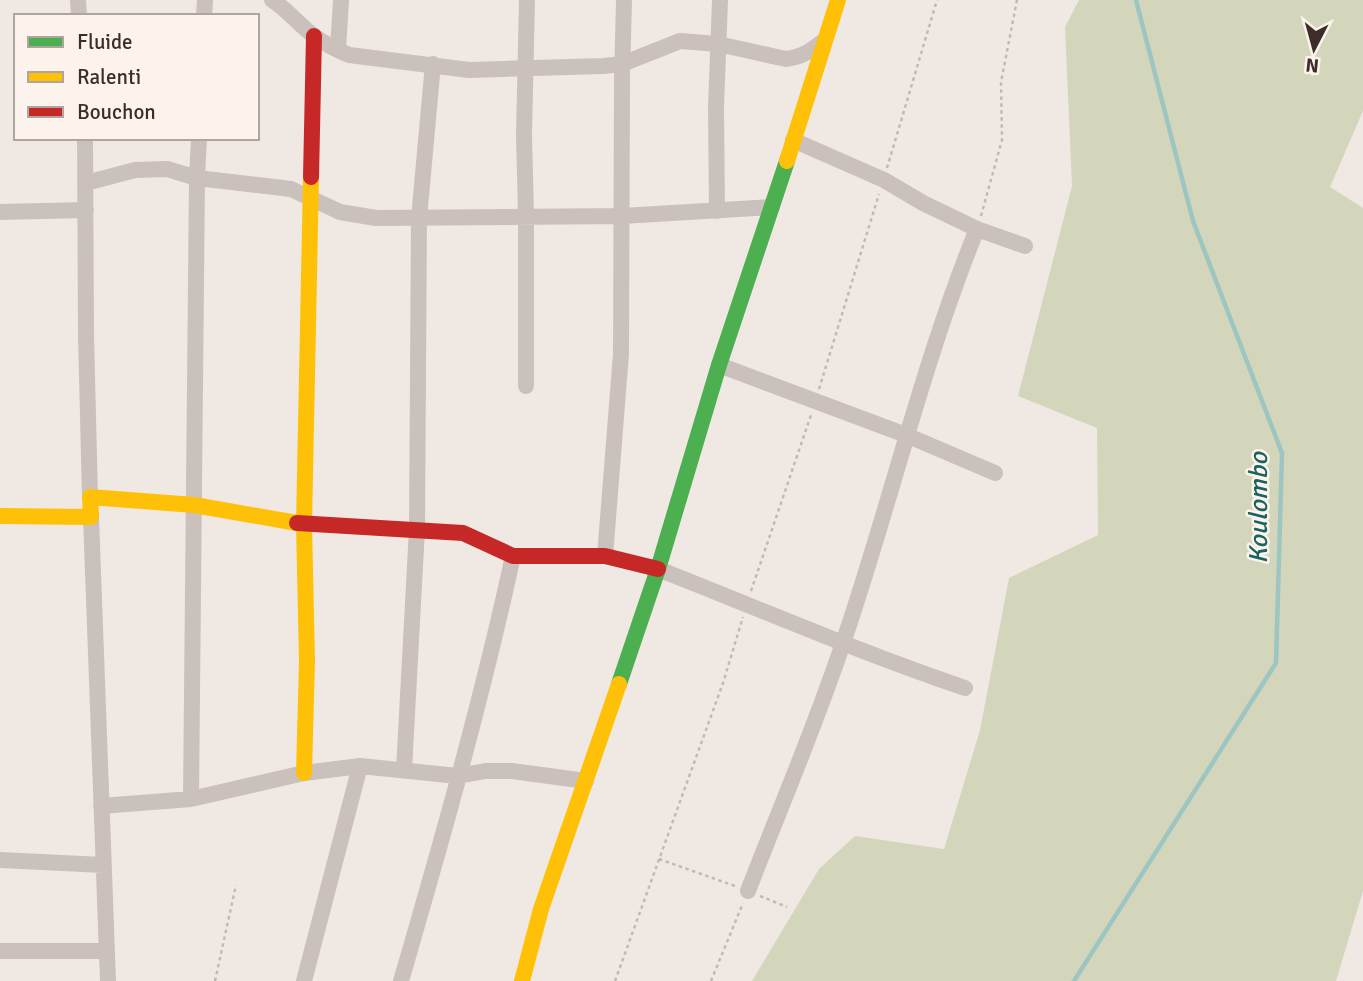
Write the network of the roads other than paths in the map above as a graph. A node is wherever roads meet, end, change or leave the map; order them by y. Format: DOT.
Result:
graph roads {
  1 [pos="272,0"];
  2 [pos="341,0"];
  3 [pos="527,0"];
  4 [pos="624,0"];
  5 [pos="720,0"];
  6 [pos="838,0"];
  7 [pos="314,36"];
  8 [pos="825,40"];
  9 [pos="718,44"];
  10 [pos="338,50"];
  11 [pos="433,64"];
  12 [pos="622,64"];
  13 [pos="526,68"];
  14 [pos="85,140"];
  15 [pos="199,140"];
  16 [pos="793,140"];
  17 [pos="197,178"];
  18 [pos="86,183"];
  19 [pos="310,198"];
  20 [pos="772,208"];
  21 [pos="86,210"];
  22 [pos="717,211"];
  23 [pos="0,212"];
  24 [pos="526,216"];
  25 [pos="622,216"];
  26 [pos="419,218"];
  27 [pos="977,229"];
  28 [pos="1025,246"];
  29 [pos="719,365"];
  30 [pos="526,386"];
  31 [pos="906,435"];
  32 [pos="995,472"];
  33 [pos="90,497"];
  34 [pos="194,505"];
  35 [pos="0,516"];
  36 [pos="91,517"];
  37 [pos="304,524"];
  38 [pos="417,529"];
  39 [pos="513,556"];
  40 [pos="605,556"];
  41 [pos="658,569"];
  42 [pos="843,644"];
  43 [pos="965,688"];
  44 [pos="360,766"];
  45 [pos="404,770"];
  46 [pos="304,773"];
  47 [pos="458,776"];
  48 [pos="586,781"];
  49 [pos="191,799"];
  50 [pos="101,806"];
  51 [pos="0,860"];
  52 [pos="103,865"];
  53 [pos="748,891"];
  54 [pos="0,951"];
  55 [pos="106,951"];
  56 [pos="107,981"];
  57 [pos="304,981"];
  58 [pos="401,981"];
  59 [pos="522,981"];
  1 -- 7 [label="street"];
  2 -- 10 [label="street"];
  3 -- 13 [label="street"];
  4 -- 12 [label="street"];
  5 -- 9 [label="street"];
  6 -- 8 [label="street"];
  7 -- 10 [label="street"];
  7 -- 19 [label="street"];
  8 -- 9 [label="street"];
  8 -- 16 [label="street"];
  9 -- 12 [label="street"];
  9 -- 22 [label="street"];
  10 -- 11 [label="street"];
  11 -- 13 [label="street"];
  11 -- 26 [label="street"];
  12 -- 13 [label="street"];
  12 -- 25 [label="street"];
  13 -- 24 [label="street"];
  14 -- 18 [label="street"];
  15 -- 17 [label="street"];
  16 -- 20 [label="street"];
  16 -- 27 [label="street"];
  17 -- 18 [label="street"];
  17 -- 19 [label="street"];
  17 -- 34 [label="street"];
  18 -- 21 [label="street"];
  19 -- 26 [label="street"];
  19 -- 37 [label="street"];
  20 -- 22 [label="street"];
  20 -- 29 [label="street"];
  21 -- 23 [label="street"];
  21 -- 33 [label="street"];
  22 -- 25 [label="street"];
  24 -- 25 [label="street"];
  24 -- 26 [label="street"];
  24 -- 30 [label="street"];
  25 -- 40 [label="street"];
  26 -- 38 [label="street"];
  27 -- 28 [label="street"];
  27 -- 31 [label="street"];
  29 -- 31 [label="street"];
  29 -- 41 [label="street"];
  31 -- 32 [label="street"];
  31 -- 42 [label="street"];
  33 -- 34 [label="street"];
  33 -- 36 [label="street"];
  34 -- 37 [label="street"];
  34 -- 49 [label="street"];
  35 -- 36 [label="street"];
  36 -- 50 [label="street"];
  37 -- 38 [label="street"];
  37 -- 46 [label="street"];
  38 -- 39 [label="street"];
  38 -- 45 [label="street"];
  39 -- 40 [label="street"];
  39 -- 47 [label="street"];
  40 -- 41 [label="street"];
  41 -- 42 [label="street"];
  41 -- 48 [label="street"];
  42 -- 43 [label="street"];
  42 -- 53 [label="street"];
  44 -- 45 [label="street"];
  44 -- 46 [label="street"];
  44 -- 57 [label="street"];
  45 -- 47 [label="street"];
  46 -- 49 [label="street"];
  47 -- 48 [label="street"];
  47 -- 58 [label="street"];
  48 -- 59 [label="street"];
  49 -- 50 [label="street"];
  50 -- 52 [label="street"];
  51 -- 52 [label="street"];
  52 -- 55 [label="street"];
  54 -- 55 [label="street"];
  55 -- 56 [label="street"];
}
